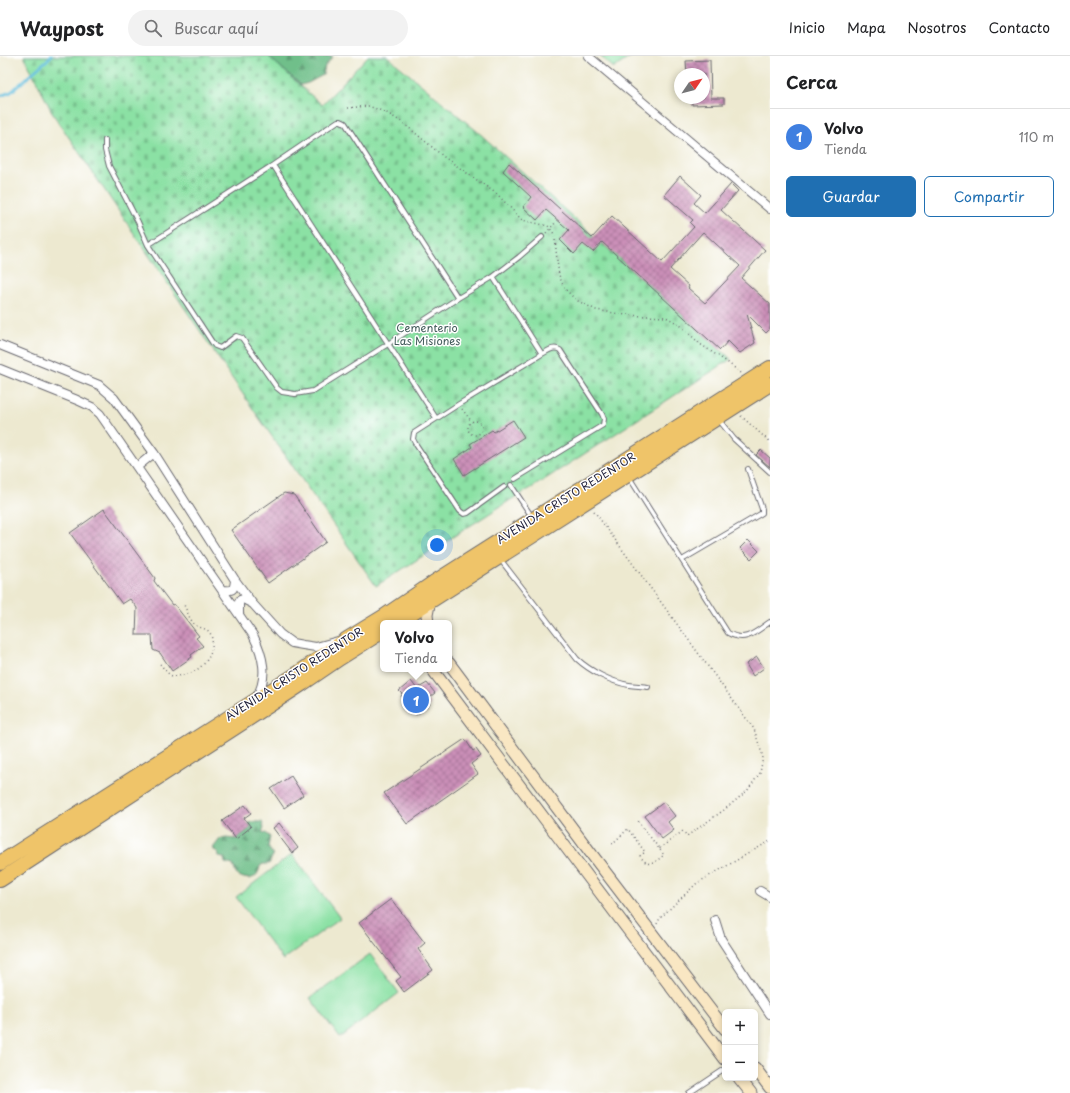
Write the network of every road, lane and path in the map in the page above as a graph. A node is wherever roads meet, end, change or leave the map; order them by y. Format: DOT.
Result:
graph roads {
  1 [pos="588,56"];
  2 [pos="348,108"];
  3 [pos="105,140"];
  4 [pos="273,165"];
  5 [pos="770,209"];
  6 [pos="556,222"];
  7 [pos="550,228"];
  8 [pos="542,237"];
  9 [pos="148,245"];
  10 [pos="493,277"];
  11 [pos="458,298"];
  12 [pos="388,344"];
  13 [pos="0,345"];
  14 [pos="542,354"];
  15 [pos="770,368"];
  16 [pos="0,369"];
  17 [pos="750,381"];
  18 [pos="770,384"];
  19 [pos="459,404"];
  20 [pos="732,409"];
  21 [pos="436,418"];
  22 [pos="717,418"];
  23 [pos="472,422"];
  24 [pos="770,442"];
  25 [pos="154,453"];
  26 [pos="136,466"];
  27 [pos="748,469"];
  28 [pos="770,472"];
  29 [pos="628,475"];
  30 [pos="515,480"];
  31 [pos="511,485"];
  32 [pos="504,487"];
  33 [pos="587,501"];
  34 [pos="534,520"];
  35 [pos="498,557"];
  36 [pos="682,560"];
  37 [pos="235,580"];
  38 [pos="223,590"];
  39 [pos="430,600"];
  40 [pos="252,603"];
  41 [pos="184,605"];
  42 [pos="239,614"];
  43 [pos="400,620"];
  44 [pos="428,620"];
  45 [pos="770,622"];
  46 [pos="380,634"];
  47 [pos="347,639"];
  48 [pos="160,664"];
  49 [pos="452,667"];
  50 [pos="434,672"];
  51 [pos="648,687"];
  52 [pos="255,700"];
  53 [pos="638,821"];
  54 [pos="770,841"];
  55 [pos="612,844"];
  56 [pos="659,849"];
  57 [pos="0,863"];
  58 [pos="0,880"];
  59 [pos="760,891"];
  60 [pos="770,897"];
  61 [pos="715,920"];
  62 [pos="650,930"];
  63 [pos="634,938"];
  64 [pos="770,1014"];
  65 [pos="722,1025"];
  66 [pos="722,1055"];
  67 [pos="722,1071"];
  68 [pos="758,1072"];
  69 [pos="741,1081"];
  70 [pos="770,1088"];
  71 [pos="689,1093"];
  72 [pos="751,1093"];
  1 -- 5 [label="street"];
  2 -- 7 [label="path"];
  3 -- 9 [label="lane"];
  4 -- 9 [label="lane"];
  4 -- 11 [label="lane"];
  4 -- 12 [label="lane"];
  6 -- 7 [label="path"];
  7 -- 8 [label="path"];
  7 -- 17 [label="path"];
  8 -- 10 [label="lane"];
  9 -- 12 [label="lane"];
  10 -- 11 [label="lane"];
  10 -- 14 [label="lane"];
  11 -- 12 [label="lane"];
  12 -- 21 [label="lane"];
  13 -- 25 [label="street"];
  14 -- 19 [label="lane"];
  14 -- 30 [label="lane"];
  15 -- 17 [label="highway, AVENIDA CRISTO REDENTOR"];
  16 -- 26 [label="street"];
  17 -- 34 [label="highway, AVENIDA CRISTO REDENTOR"];
  18 -- 20 [label="highway, AVENIDA CRISTO REDENTOR"];
  19 -- 21 [label="lane"];
  19 -- 23 [label="path"];
  20 -- 22 [label="highway, AVENIDA CRISTO REDENTOR"];
  20 -- 24 [label="path"];
  21 -- 32 [label="lane"];
  22 -- 28 [label="lane"];
  22 -- 29 [label="highway, AVENIDA CRISTO REDENTOR"];
  23 -- 23 [label="path"];
  25 -- 26 [label="street"];
  25 -- 37 [label="street"];
  26 -- 38 [label="street"];
  27 -- 36 [label="lane"];
  29 -- 33 [label="highway, AVENIDA CRISTO REDENTOR"];
  29 -- 36 [label="lane"];
  31 -- 34 [label="lane"];
  33 -- 35 [label="highway, AVENIDA CRISTO REDENTOR"];
  33 -- 56 [label="path"];
  34 -- 47 [label="highway, AVENIDA CRISTO REDENTOR"];
  35 -- 39 [label="highway, AVENIDA CRISTO REDENTOR"];
  35 -- 51 [label="lane"];
  36 -- 45 [label="lane"];
  37 -- 38 [label="street"];
  37 -- 40 [label="street"];
  38 -- 42 [label="street"];
  39 -- 43 [label="highway, AVENIDA CRISTO REDENTOR"];
  39 -- 44 [label="main road"];
  40 -- 42 [label="street"];
  40 -- 47 [label="street"];
  41 -- 48 [label="path"];
  42 -- 52 [label="street"];
  46 -- 58 [label="highway, AVENIDA CRISTO REDENTOR"];
  47 -- 52 [label="highway, AVENIDA CRISTO REDENTOR"];
  49 -- 62 [label="main road"];
  50 -- 63 [label="main road"];
  52 -- 57 [label="highway, AVENIDA CRISTO REDENTOR"];
  53 -- 56 [label="path"];
  54 -- 62 [label="path"];
  55 -- 56 [label="path"];
  59 -- 60 [label="street"];
  61 -- 64 [label="street"];
  62 -- 63 [label="main road"];
  62 -- 65 [label="main road"];
  63 -- 66 [label="main road"];
  67 -- 71 [label="lane"];
  68 -- 70 [label="main road"];
  69 -- 72 [label="main road"];
}
